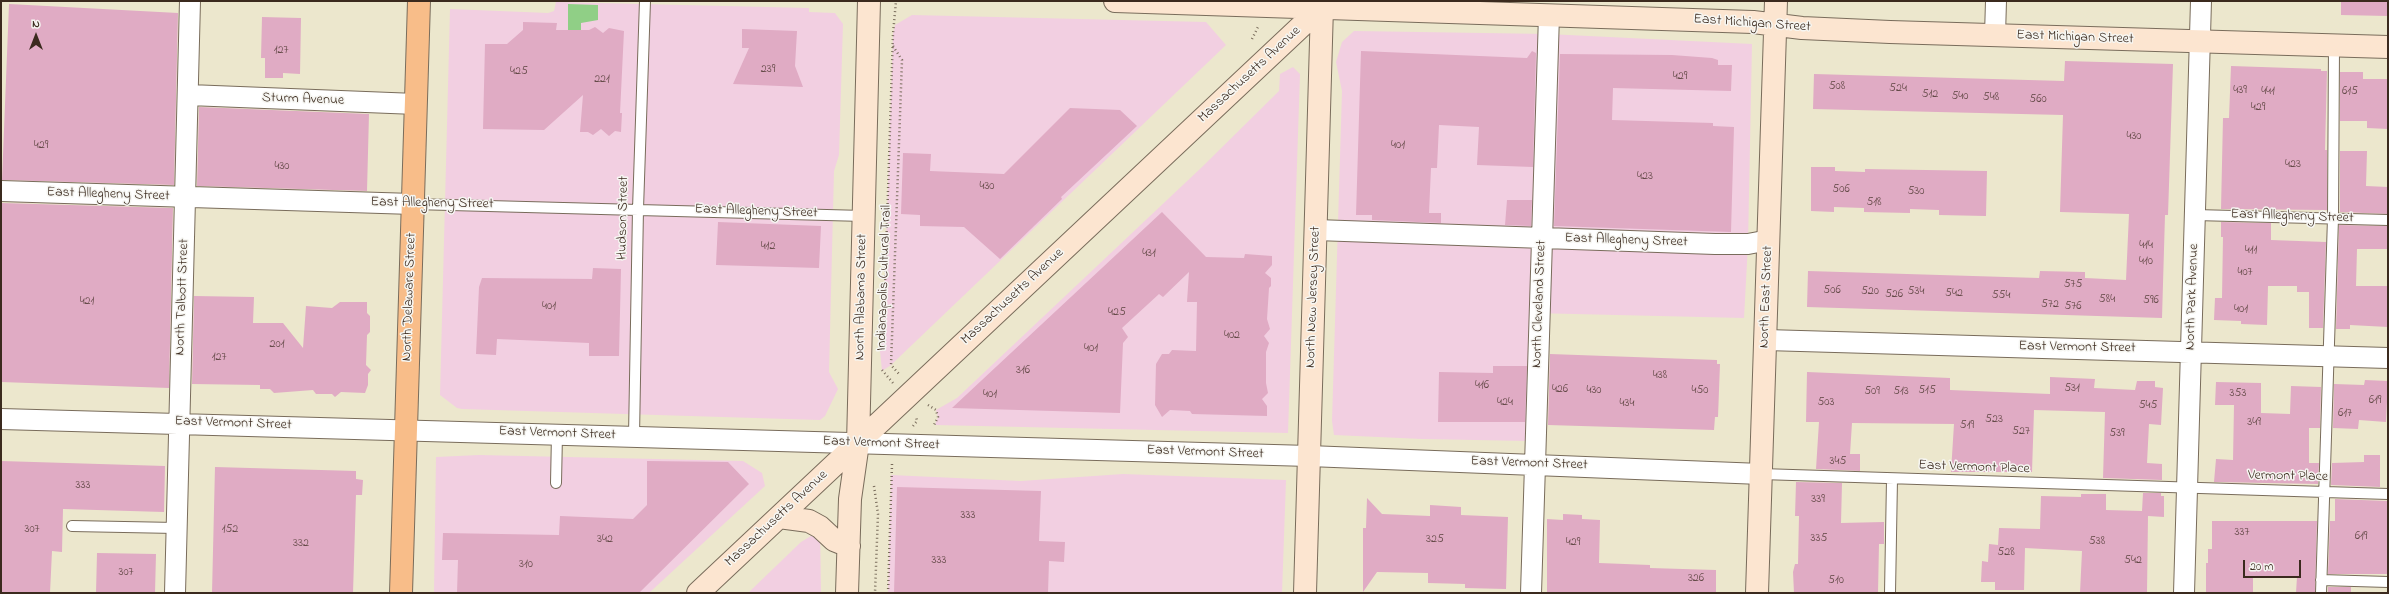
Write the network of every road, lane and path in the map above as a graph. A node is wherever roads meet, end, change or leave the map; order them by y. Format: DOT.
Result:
graph roads {
  1 [pos="190,1"];
  2 [pos="419,1"];
  3 [pos="645,1"];
  4 [pos="869,1"];
  5 [pos="896,1"];
  6 [pos="1115,1"];
  7 [pos="1776,1"];
  8 [pos="1996,1"];
  9 [pos="2201,1"];
  10 [pos="1324,3"];
  11 [pos="1419,6"];
  12 [pos="1548,15"];
  13 [pos="1262,20"];
  14 [pos="1775,24"];
  15 [pos="1995,35"];
  16 [pos="1252,39"];
  17 [pos="2200,43"];
  18 [pos="893,46"];
  19 [pos="2334,46"];
  20 [pos="2388,47"];
  21 [pos="190,96"];
  22 [pos="416,104"];
  23 [pos="1,191"];
  24 [pos="186,197"];
  25 [pos="413,204"];
  26 [pos="638,209"];
  27 [pos="2195,215"];
  28 [pos="864,216"];
  29 [pos="2333,218"];
  30 [pos="2388,220"];
  31 [pos="1316,230"];
  32 [pos="1542,238"];
  33 [pos="1768,240"];
  34 [pos="884,318"];
  35 [pos="1766,340"];
  36 [pos="2191,351"];
  37 [pos="2328,356"];
  38 [pos="2388,358"];
  39 [pos="880,365"];
  40 [pos="910,394"];
  41 [pos="1,419"];
  42 [pos="180,423"];
  43 [pos="406,429"];
  44 [pos="557,434"];
  45 [pos="634,436"];
  46 [pos="858,443"];
  47 [pos="910,444"];
  48 [pos="1309,456"];
  49 [pos="1535,464"];
  50 [pos="1761,474"];
  51 [pos="1892,479"];
  52 [pos="556,483"];
  53 [pos="874,485"];
  54 [pos="2187,489"];
  55 [pos="2324,492"];
  56 [pos="2388,494"];
  57 [pos="779,517"];
  58 [pos="72,526"];
  59 [pos="176,528"];
  60 [pos="849,546"];
  61 [pos="2321,580"];
  62 [pos="2388,582"];
  63 [pos="175,593"];
  64 [pos="401,593"];
  65 [pos="698,593"];
  66 [pos="847,593"];
  67 [pos="875,593"];
  68 [pos="888,593"];
  69 [pos="1305,593"];
  70 [pos="1532,593"];
  71 [pos="1757,593"];
  72 [pos="1890,593"];
  73 [pos="2184,593"];
  74 [pos="2321,593"];
  1 -- 21 [label="street, North Talbott Street"];
  2 -- 22 [label="main road, North Delaware Street"];
  3 -- 26 [label="lane, Hudson Street"];
  4 -- 28 [label="main road, North Alabama Street"];
  5 -- 18 [label="path, Indianapolis Cultural Trail"];
  6 -- 10 [label="main road, East Michigan Street"];
  7 -- 14 [label="main road, North East Street"];
  8 -- 15 [label="street"];
  9 -- 17 [label="street, North Park Avenue"];
  10 -- 11 [label="main road, East Michigan Street"];
  10 -- 31 [label="main road, North New Jersey Street"];
  10 -- 40 [label="main road, Massachusetts Avenue"];
  11 -- 12 [label="main road, East Michigan Street"];
  12 -- 14 [label="main road, East Michigan Street"];
  12 -- 32 [label="street, North Cleveland Street"];
  13 -- 16 [label="path"];
  14 -- 15 [label="main road, East Michigan Street"];
  14 -- 33 [label="main road, North East Street"];
  15 -- 17 [label="main road, East Michigan Street"];
  17 -- 19 [label="main road, East Michigan Street"];
  17 -- 27 [label="street, North Park Avenue"];
  18 -- 34 [label="path, Indianapolis Cultural Trail"];
  18 -- 40 [label="path, Indianapolis Cultural Trail"];
  19 -- 20 [label="main road, East Michigan Street"];
  19 -- 29 [label="lane"];
  21 -- 22 [label="street, Sturm Avenue"];
  21 -- 24 [label="street, North Talbott Street"];
  22 -- 25 [label="main road, North Delaware Street"];
  23 -- 24 [label="street, East Allegheny Street"];
  24 -- 25 [label="street, East Allegheny Street"];
  24 -- 42 [label="street, North Talbott Street"];
  25 -- 26 [label="lane, East Allegheny Street"];
  25 -- 43 [label="main road, North Delaware Street"];
  26 -- 28 [label="lane, East Allegheny Street"];
  26 -- 45 [label="lane, Hudson Street"];
  27 -- 29 [label="lane, East Allegheny Street"];
  27 -- 36 [label="street, North Park Avenue"];
  28 -- 46 [label="main road, North Alabama Street"];
  29 -- 30 [label="lane, East Allegheny Street"];
  29 -- 37 [label="lane"];
  31 -- 32 [label="street, East Allegheny Street"];
  31 -- 48 [label="main road, North New Jersey Street"];
  32 -- 33 [label="street, East Allegheny Street"];
  32 -- 49 [label="street, North Cleveland Street"];
  33 -- 35 [label="main road, North East Street"];
  35 -- 36 [label="street, East Vermont Street"];
  35 -- 50 [label="main road, North East Street"];
  36 -- 37 [label="street, East Vermont Street"];
  36 -- 54 [label="street, North Park Avenue"];
  37 -- 38 [label="street, East Vermont Street"];
  37 -- 55 [label="lane"];
  39 -- 40 [label="path, Indianapolis Cultural Trail"];
  40 -- 46 [label="main road, Massachusetts Avenue"];
  40 -- 47 [label="path, Indianapolis Cultural Trail"];
  41 -- 42 [label="street, East Vermont Street"];
  42 -- 43 [label="street, East Vermont Street"];
  42 -- 59 [label="street, North Talbott Street"];
  43 -- 44 [label="street, East Vermont Street"];
  43 -- 64 [label="main road, North Delaware Street"];
  44 -- 45 [label="street, East Vermont Street"];
  44 -- 52 [label="lane"];
  45 -- 46 [label="street, East Vermont Street"];
  46 -- 47 [label="street, East Vermont Street"];
  46 -- 57 [label="main road, Massachusetts Avenue"];
  46 -- 60 [label="main road, North Alabama Street"];
  47 -- 48 [label="street, East Vermont Street"];
  47 -- 68 [label="path, Indianapolis Cultural Trail"];
  48 -- 49 [label="street, East Vermont Street"];
  48 -- 69 [label="main road, North New Jersey Street"];
  49 -- 50 [label="street, East Vermont Street"];
  49 -- 70 [label="street, North Cleveland Street"];
  50 -- 51 [label="lane, East Vermont Place"];
  50 -- 71 [label="main road, North East Street"];
  51 -- 54 [label="lane, East Vermont Place"];
  51 -- 72 [label="lane"];
  53 -- 67 [label="path"];
  54 -- 55 [label="lane, Vermont Place"];
  54 -- 73 [label="street, North Park Avenue"];
  55 -- 56 [label="lane, Vermont Place"];
  55 -- 61 [label="lane"];
  57 -- 60 [label="main road"];
  57 -- 65 [label="main road, Massachusetts Avenue"];
  58 -- 59 [label="lane"];
  59 -- 63 [label="street, North Talbott Street"];
  60 -- 66 [label="main road, North Alabama Street"];
  61 -- 62 [label="lane"];
  61 -- 74 [label="lane"];
}
